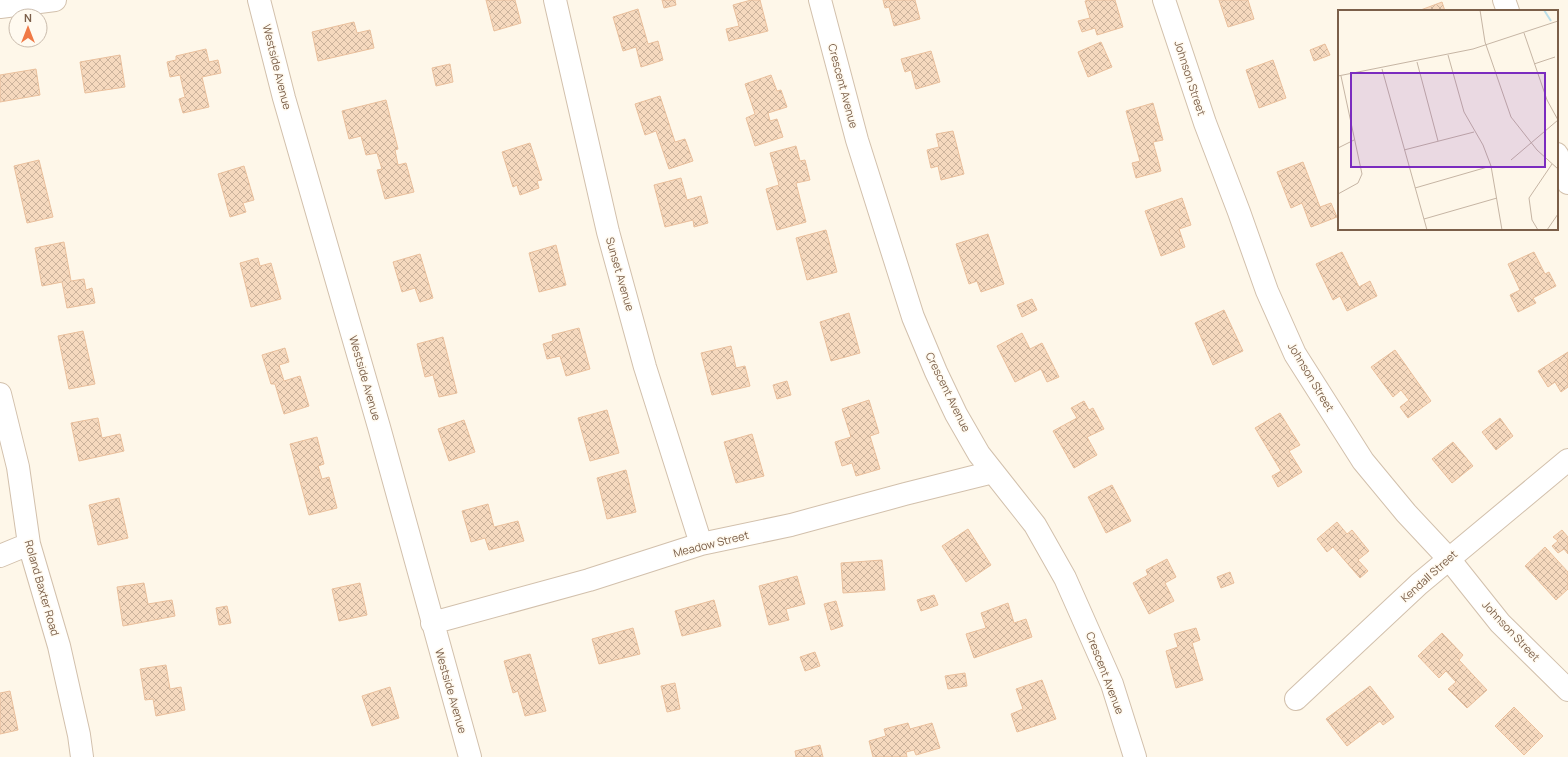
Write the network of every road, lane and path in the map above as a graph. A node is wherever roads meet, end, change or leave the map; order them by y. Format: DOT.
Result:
graph roads {
  1 [pos="55,0"];
  2 [pos="259,0"];
  3 [pos="555,0"];
  4 [pos="820,0"];
  5 [pos="1164,0"];
  6 [pos="1504,0"];
  7 [pos="0,7"];
  8 [pos="1508,10"];
  9 [pos="1558,157"];
  10 [pos="1568,183"];
  11 [pos="0,394"];
  12 [pos="1568,460"];
  13 [pos="993,472"];
  14 [pos="28,544"];
  15 [pos="701,544"];
  16 [pos="0,556"];
  17 [pos="1449,559"];
  18 [pos="432,623"];
  19 [pos="1568,690"];
  20 [pos="1296,699"];
  21 [pos="1130,756"];
  22 [pos="82,757"];
  23 [pos="470,757"];
  1 -- 7 [label="street"];
  2 -- 18 [label="street, Westside Avenue"];
  3 -- 15 [label="street, Sunset Avenue"];
  4 -- 13 [label="street, Crescent Avenue"];
  5 -- 17 [label="street, Johnson Street"];
  6 -- 8 [label="street"];
  9 -- 10 [label="street"];
  11 -- 14 [label="street, Roland Baxter Road"];
  12 -- 17 [label="street, Kendall Street"];
  13 -- 15 [label="street, Meadow Street"];
  13 -- 21 [label="street, Crescent Avenue"];
  14 -- 16 [label="street"];
  14 -- 22 [label="street, Roland Baxter Road"];
  15 -- 18 [label="street, Meadow Street"];
  17 -- 19 [label="street, Johnson Street"];
  17 -- 20 [label="street, Kendall Street"];
  18 -- 23 [label="street, Westside Avenue"];
}
